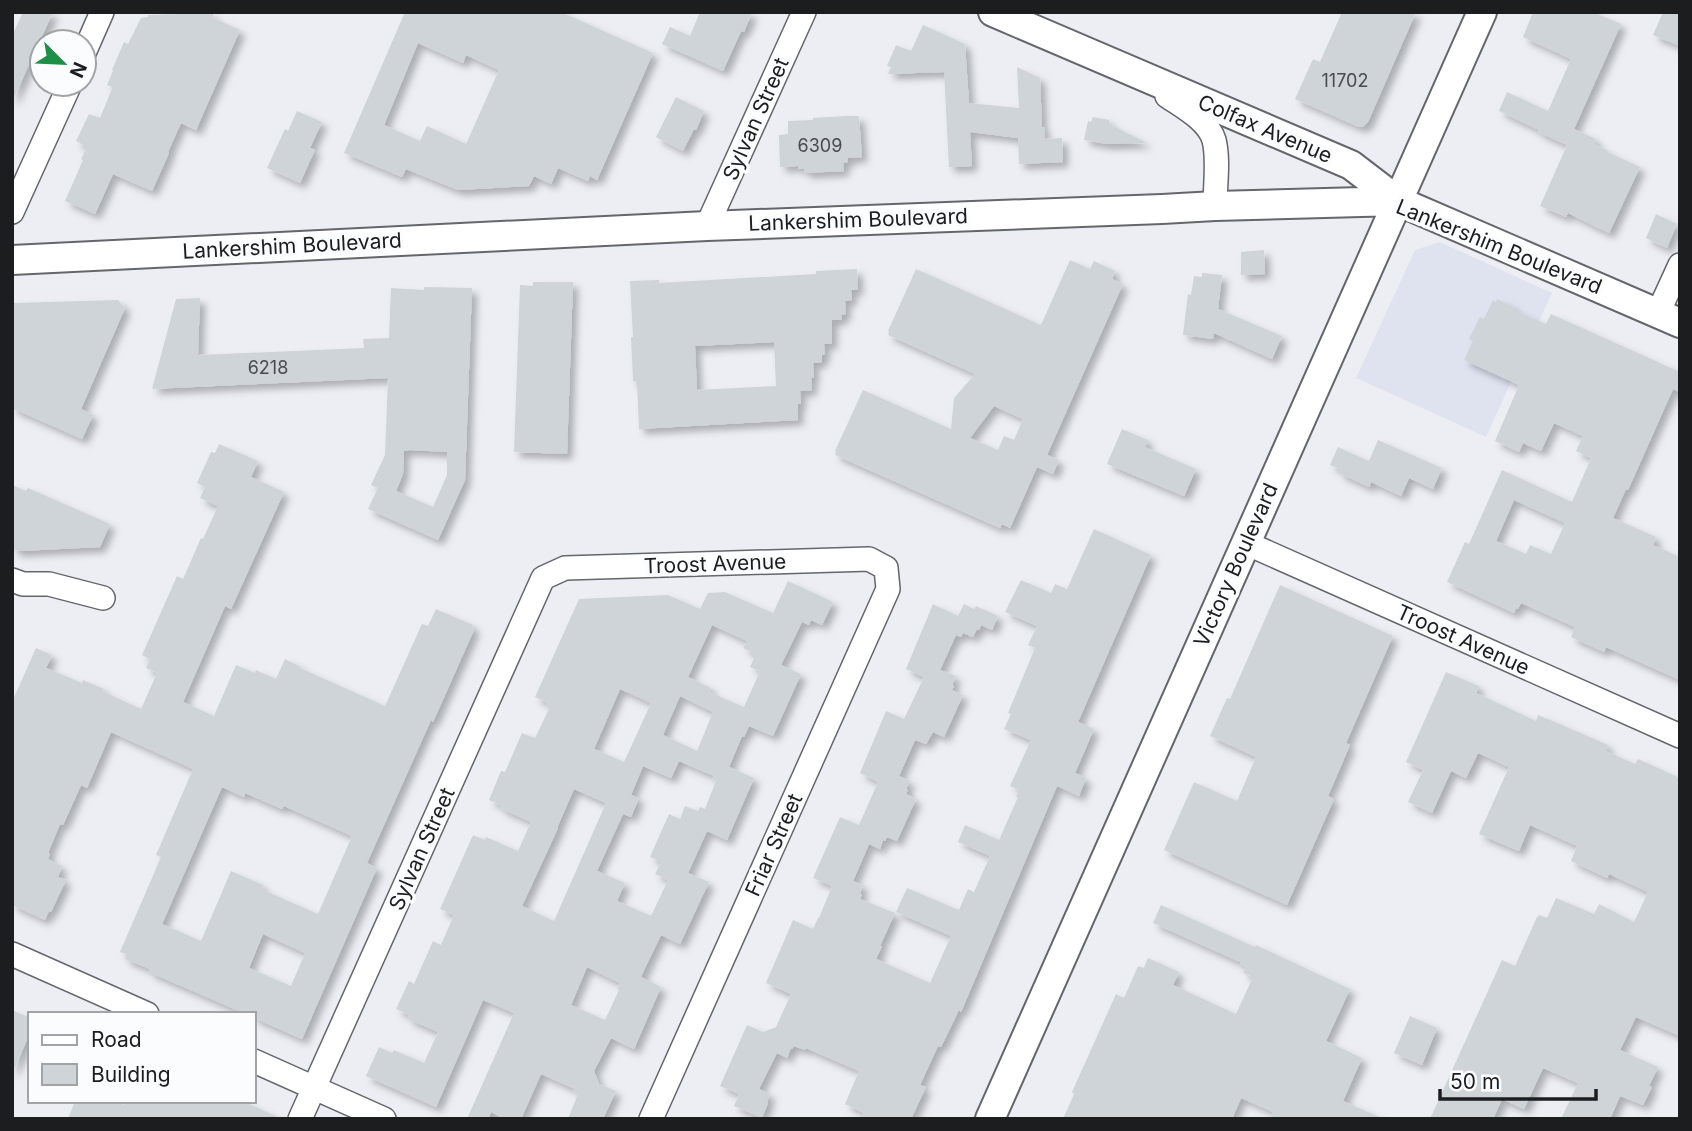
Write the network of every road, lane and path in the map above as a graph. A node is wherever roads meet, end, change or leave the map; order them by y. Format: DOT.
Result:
graph roads {
  1 [pos="102,12"];
  2 [pos="804,12"];
  3 [pos="993,12"];
  4 [pos="1482,12"];
  5 [pos="95,28"];
  6 [pos="1126,70"];
  7 [pos="64,98"];
  8 [pos="1398,201"];
  9 [pos="1215,206"];
  10 [pos="12,212"];
  11 [pos="707,226"];
  12 [pos="12,260"];
  13 [pos="1680,265"];
  14 [pos="1669,318"];
  15 [pos="1246,543"];
  16 [pos="886,568"];
  17 [pos="543,578"];
  18 [pos="12,580"];
  19 [pos="103,598"];
  20 [pos="1680,736"];
  21 [pos="12,954"];
  22 [pos="142,1012"];
  23 [pos="256,1062"];
  24 [pos="314,1088"];
  25 [pos="300,1119"];
  26 [pos="384,1119"];
  27 [pos="651,1119"];
  28 [pos="990,1119"];
  1 -- 5 [label="street"];
  2 -- 11 [label="street, Sylvan Street"];
  3 -- 6 [label="main road, Colfax Avenue"];
  4 -- 8 [label="main road, Victory Boulevard"];
  6 -- 8 [label="main road, Colfax Avenue"];
  6 -- 9 [label="street, Colfax Avenue"];
  7 -- 10 [label="street"];
  8 -- 9 [label="main road, Lankershim Boulevard"];
  8 -- 14 [label="main road, Lankershim Boulevard"];
  8 -- 15 [label="main road, Victory Boulevard"];
  9 -- 11 [label="main road, Lankershim Boulevard"];
  11 -- 12 [label="main road, Lankershim Boulevard"];
  13 -- 14 [label="street"];
  15 -- 20 [label="street, Troost Avenue"];
  15 -- 28 [label="main road, Victory Boulevard"];
  16 -- 17 [label="street, Troost Avenue"];
  16 -- 27 [label="street, Friar Street"];
  17 -- 24 [label="street, Sylvan Street"];
  18 -- 19 [label="street"];
  21 -- 22 [label="street"];
  23 -- 24 [label="street"];
  24 -- 25 [label="street, Sylvan Street"];
  24 -- 26 [label="street"];
}
